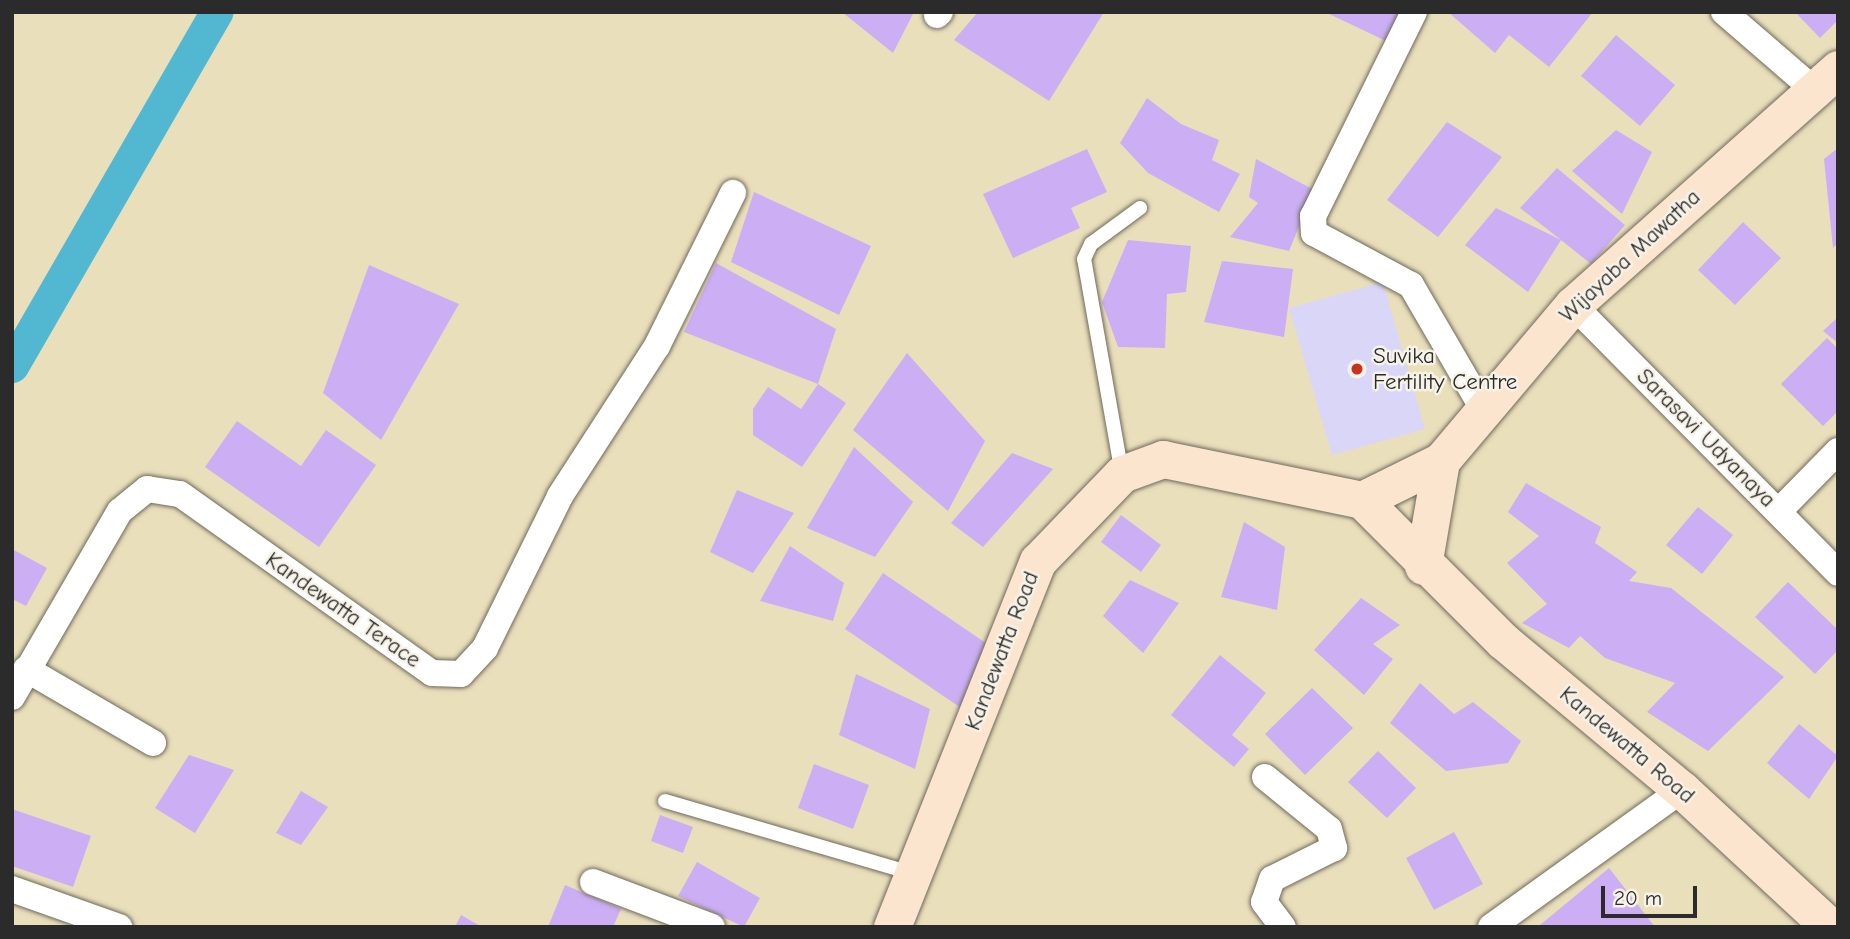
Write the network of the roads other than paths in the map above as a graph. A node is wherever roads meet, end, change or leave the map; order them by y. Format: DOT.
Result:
graph roads {
  1 [pos="1414,12"];
  2 [pos="1724,12"];
  3 [pos="1825,78"];
  4 [pos="733,193"];
  5 [pos="1140,208"];
  6 [pos="1573,305"];
  7 [pos="1482,407"];
  8 [pos="1838,452"];
  9 [pos="1441,461"];
  10 [pos="1122,474"];
  11 [pos="1362,500"];
  12 [pos="1779,512"];
  13 [pos="1423,566"];
  14 [pos="1838,573"];
  15 [pos="26,669"];
  16 [pos="12,697"];
  17 [pos="153,743"];
  18 [pos="1265,777"];
  19 [pos="1682,790"];
  20 [pos="665,801"];
  21 [pos="915,874"];
  22 [pos="593,882"];
  23 [pos="12,889"];
  24 [pos="119,927"];
  25 [pos="712,927"];
  26 [pos="892,927"];
  27 [pos="1283,927"];
  28 [pos="1490,927"];
  29 [pos="1830,927"];
  1 -- 7 [label="street"];
  2 -- 3 [label="street"];
  3 -- 6 [label="street, Wijayaba Mawatha"];
  4 -- 15 [label="street, Kandewatta Terace"];
  5 -- 10 [label="lane"];
  6 -- 7 [label="street, Wijayaba Mawatha"];
  6 -- 12 [label="street, Sarasavi Udyanaya"];
  7 -- 9 [label="street, Wijayaba Mawatha"];
  8 -- 12 [label="street"];
  9 -- 11 [label="street"];
  9 -- 13 [label="street"];
  10 -- 11 [label="street, Kandewatta Road"];
  10 -- 21 [label="street, Kandewatta Road"];
  11 -- 13 [label="street, Kandewatta Road"];
  12 -- 14 [label="street, Sarasavi Udyanaya"];
  13 -- 19 [label="street, Kandewatta Road"];
  15 -- 16 [label="street, Kandewatta Terace"];
  15 -- 17 [label="street"];
  18 -- 27 [label="street"];
  19 -- 28 [label="street"];
  19 -- 29 [label="street, Kandewatta Road"];
  20 -- 21 [label="lane"];
  21 -- 26 [label="street, Kandewatta Road"];
  22 -- 25 [label="street"];
  23 -- 24 [label="street"];
}
